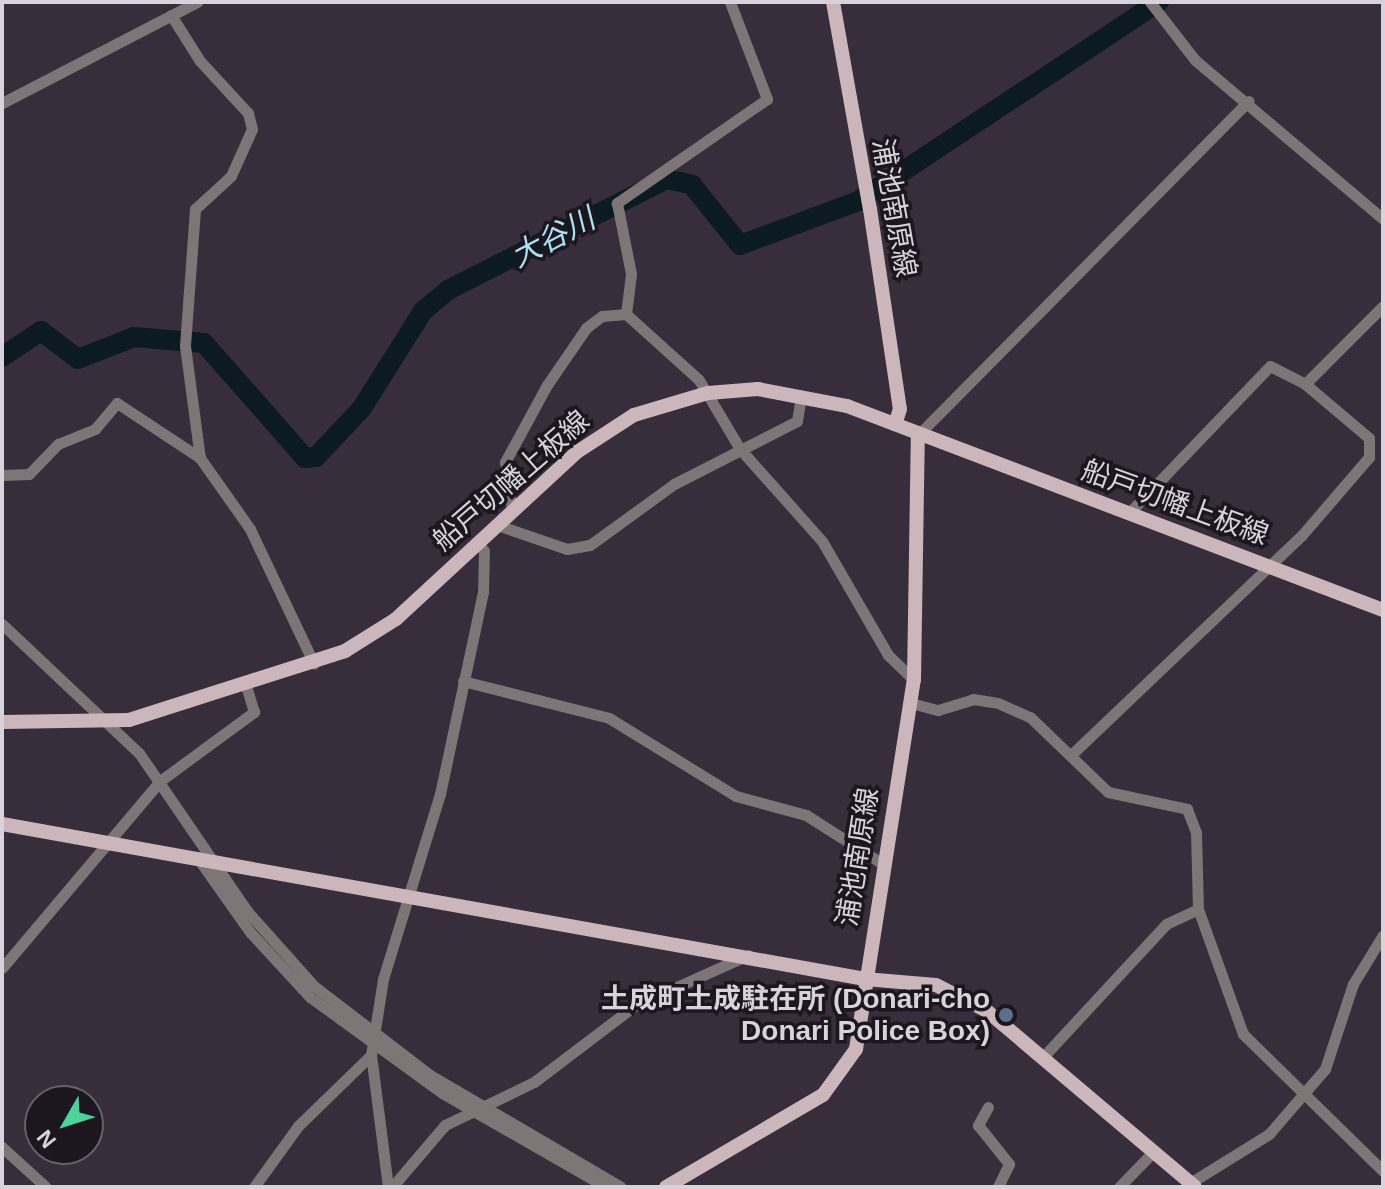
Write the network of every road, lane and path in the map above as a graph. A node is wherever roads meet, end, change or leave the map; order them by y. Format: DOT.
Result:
graph roads {
  1 [pos="197,2"];
  2 [pos="833,2"];
  3 [pos="734,4"];
  4 [pos="1152,7"];
  5 [pos="171,15"];
  6 [pos="1248,101"];
  7 [pos="2,103"];
  8 [pos="1383,219"];
  9 [pos="1383,306"];
  10 [pos="626,314"];
  11 [pos="1305,384"];
  12 [pos="708,393"];
  13 [pos="801,395"];
  14 [pos="895,424"];
  15 [pos="918,435"];
  16 [pos="740,449"];
  17 [pos="200,458"];
  18 [pos="2,475"];
  19 [pos="512,511"];
  20 [pos="1128,514"];
  21 [pos="497,525"];
  22 [pos="478,543"];
  23 [pos="1271,566"];
  24 [pos="1383,610"];
  25 [pos="2,624"];
  26 [pos="314,664"];
  27 [pos="914,680"];
  28 [pos="463,681"];
  29 [pos="246,685"];
  30 [pos="911,703"];
  31 [pos="2,722"];
  32 [pos="107,723"];
  33 [pos="1072,754"];
  34 [pos="158,784"];
  35 [pos="2,824"];
  36 [pos="107,844"];
  37 [pos="205,858"];
  38 [pos="883,864"];
  39 [pos="408,893"];
  40 [pos="1198,909"];
  41 [pos="1383,935"];
  42 [pos="749,954"];
  43 [pos="2,968"];
  44 [pos="865,979"];
  45 [pos="374,1043"];
  46 [pos="1043,1057"];
  47 [pos="1303,1094"];
  48 [pos="988,1107"];
  49 [pos="478,1109"];
  50 [pos="2,1147"];
  51 [pos="1153,1152"];
  52 [pos="1383,1171"];
  53 [pos="1192,1185"];
  54 [pos="1001,1186"];
  55 [pos="46,1187"];
  56 [pos="254,1187"];
  57 [pos="390,1187"];
  58 [pos="606,1187"];
  59 [pos="621,1187"];
  60 [pos="666,1187"];
  61 [pos="1119,1187"];
  1 -- 5 [label="street"];
  2 -- 14 [label="main road, 浦池南原線"];
  3 -- 10 [label="street"];
  4 -- 6 [label="street"];
  5 -- 7 [label="street"];
  5 -- 17 [label="street"];
  6 -- 8 [label="street"];
  6 -- 15 [label="street"];
  9 -- 11 [label="street"];
  10 -- 12 [label="street"];
  10 -- 19 [label="street"];
  11 -- 20 [label="street"];
  11 -- 23 [label="street"];
  12 -- 13 [label="main road, 船戸切幡上板線"];
  12 -- 16 [label="street"];
  12 -- 19 [label="main road, 船戸切幡上板線"];
  13 -- 14 [label="main road, 船戸切幡上板線"];
  13 -- 16 [label="street"];
  14 -- 15 [label="main road, 船戸切幡上板線"];
  15 -- 20 [label="main road, 船戸切幡上板線"];
  15 -- 27 [label="main road, 浦池南原線"];
  16 -- 21 [label="street"];
  16 -- 27 [label="street"];
  17 -- 18 [label="street"];
  17 -- 26 [label="street"];
  19 -- 21 [label="main road, 船戸切幡上板線"];
  20 -- 23 [label="main road, 船戸切幡上板線"];
  21 -- 22 [label="main road, 船戸切幡上板線"];
  22 -- 26 [label="main road, 船戸切幡上板線"];
  22 -- 28 [label="street"];
  23 -- 24 [label="main road, 船戸切幡上板線"];
  23 -- 33 [label="street"];
  25 -- 32 [label="street"];
  26 -- 29 [label="main road, 船戸切幡上板線"];
  27 -- 30 [label="main road, 浦池南原線"];
  28 -- 38 [label="street"];
  28 -- 39 [label="street"];
  29 -- 32 [label="main road, 船戸切幡上板線"];
  29 -- 34 [label="street"];
  30 -- 33 [label="street"];
  30 -- 38 [label="main road, 浦池南原線"];
  31 -- 32 [label="main road, 船戸切幡上板線"];
  32 -- 34 [label="street"];
  33 -- 40 [label="street"];
  34 -- 36 [label="street"];
  34 -- 37 [label="street"];
  35 -- 36 [label="main road"];
  36 -- 37 [label="main road"];
  36 -- 43 [label="street"];
  37 -- 39 [label="main road"];
  37 -- 45 [label="street"];
  38 -- 44 [label="main road, 浦池南原線"];
  39 -- 42 [label="main road"];
  39 -- 45 [label="street"];
  40 -- 46 [label="street"];
  40 -- 47 [label="street"];
  41 -- 47 [label="street"];
  42 -- 44 [label="main road"];
  42 -- 49 [label="street"];
  44 -- 46 [label="main road"];
  44 -- 60 [label="main road, 浦池南原線"];
  45 -- 49 [label="street"];
  45 -- 56 [label="street"];
  45 -- 57 [label="street"];
  46 -- 51 [label="main road"];
  47 -- 52 [label="street"];
  47 -- 53 [label="street"];
  48 -- 54 [label="street"];
  49 -- 57 [label="street"];
  49 -- 58 [label="street"];
  49 -- 59 [label="street"];
  50 -- 55 [label="street"];
  51 -- 53 [label="main road"];
  51 -- 61 [label="street"];
}
